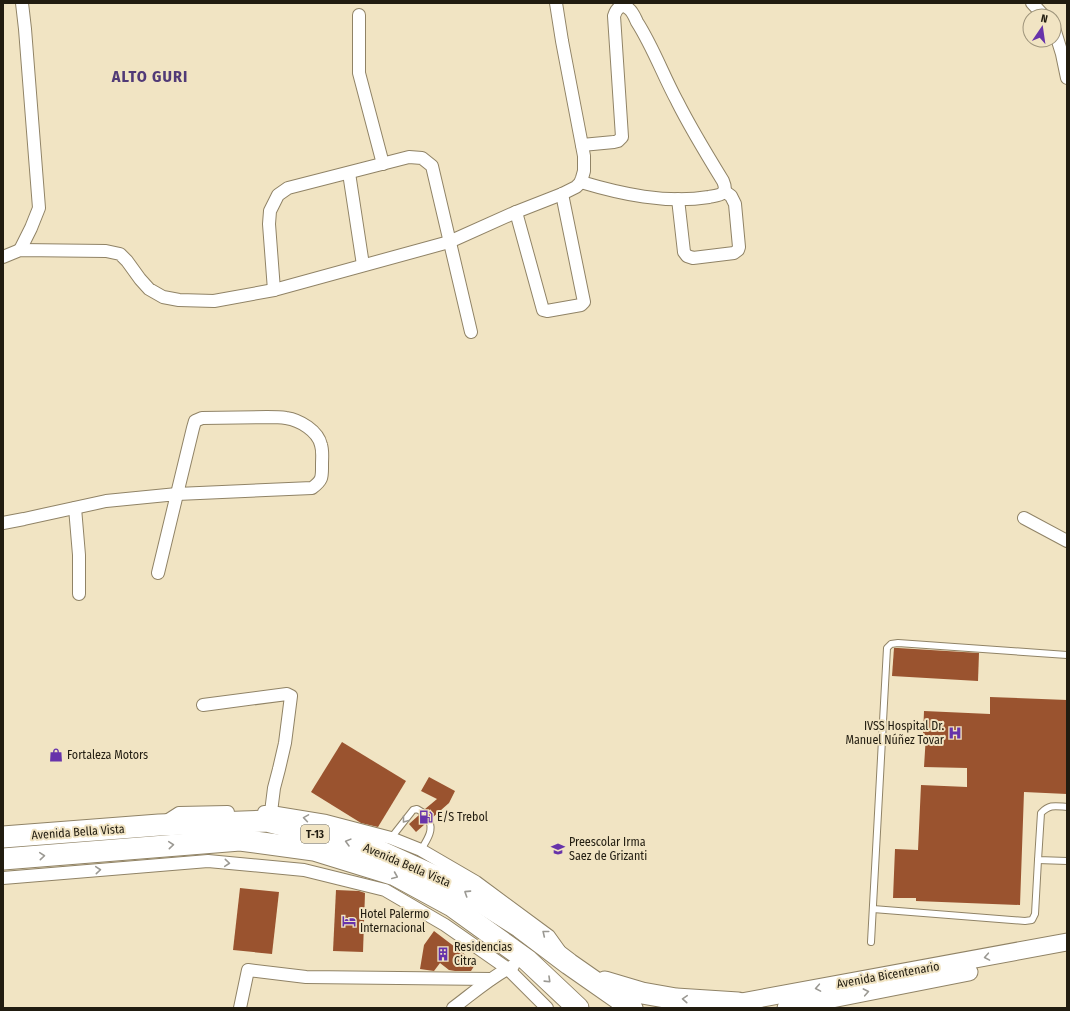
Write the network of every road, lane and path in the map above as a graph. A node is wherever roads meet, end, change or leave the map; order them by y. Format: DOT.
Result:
graph roads {
  1 [pos="22,3"];
  2 [pos="556,3"];
  3 [pos="618,5"];
  4 [pos="358,14"];
  5 [pos="1060,48"];
  6 [pos="1067,78"];
  7 [pos="582,146"];
  8 [pos="383,164"];
  9 [pos="349,173"];
  10 [pos="581,182"];
  11 [pos="724,191"];
  12 [pos="562,194"];
  13 [pos="678,199"];
  14 [pos="516,212"];
  15 [pos="449,242"];
  16 [pos="20,250"];
  17 [pos="3,257"];
  18 [pos="363,265"];
  19 [pos="274,290"];
  20 [pos="471,332"];
  21 [pos="177,494"];
  22 [pos="75,508"];
  23 [pos="1024,518"];
  24 [pos="3,523"];
  25 [pos="1067,541"];
  26 [pos="158,573"];
  27 [pos="80,594"];
  28 [pos="1067,655"];
  29 [pos="203,705"];
  30 [pos="1067,807"];
  31 [pos="271,812"];
  32 [pos="422,812"];
  33 [pos="429,821"];
  34 [pos="159,826"];
  35 [pos="3,837"];
  36 [pos="391,838"];
  37 [pos="421,850"];
  38 [pos="3,859"];
  39 [pos="1038,860"];
  40 [pos="1067,861"];
  41 [pos="3,878"];
  42 [pos="873,909"];
  43 [pos="871,942"];
  44 [pos="1067,942"];
  45 [pos="1067,953"];
  46 [pos="527,960"];
  47 [pos="569,964"];
  48 [pos="508,968"];
  49 [pos="591,979"];
  50 [pos="491,980"];
  51 [pos="738,1003"];
  52 [pos="819,1005"];
  53 [pos="240,1008"];
  54 [pos="453,1008"];
  55 [pos="547,1008"];
  56 [pos="578,1008"];
  57 [pos="632,1008"];
  58 [pos="708,1008"];
  59 [pos="786,1008"];
  1 -- 16 [label="street"];
  2 -- 7 [label="street"];
  3 -- 7 [label="street"];
  3 -- 11 [label="street"];
  4 -- 8 [label="street"];
  5 -- 6 [label="street"];
  7 -- 10 [label="street"];
  8 -- 9 [label="street"];
  8 -- 15 [label="street"];
  9 -- 18 [label="street"];
  9 -- 19 [label="street"];
  10 -- 12 [label="street"];
  10 -- 13 [label="street"];
  11 -- 13 [label="street"];
  11 -- 13 [label="street"];
  12 -- 14 [label="street"];
  12 -- 14 [label="street"];
  14 -- 15 [label="street"];
  15 -- 18 [label="street"];
  15 -- 20 [label="street"];
  16 -- 17 [label="street"];
  16 -- 19 [label="street"];
  18 -- 19 [label="street"];
  21 -- 21 [label="street"];
  21 -- 22 [label="street"];
  21 -- 26 [label="street"];
  22 -- 24 [label="street"];
  22 -- 27 [label="street"];
  23 -- 25 [label="street"];
  28 -- 42 [label="lane"];
  29 -- 31 [label="street"];
  30 -- 39 [label="lane"];
  31 -- 34 [label="street, T-13"];
  36 -- 31 [label="street, T-13, one-way"];
  32 -- 36 [label="lane, one-way"];
  33 -- 37 [label="lane"];
  34 -- 35 [label="highway, Avenida Bella Vista / T-13"];
  47 -- 34 [label="highway, Avenida Bella Vista / T-13, one-way"];
  36 -- 37 [label="street, T-13"];
  47 -- 37 [label="street, T-13, one-way"];
  38 -- 46 [label="highway, Avenida Bella Vista / T-13, one-way"];
  39 -- 40 [label="lane"];
  39 -- 42 [label="lane"];
  41 -- 48 [label="street, one-way"];
  42 -- 43 [label="lane"];
  44 -- 51 [label="street, Avenida Bicentenario, one-way"];
  52 -- 45 [label="street, Avenida Bicentenario, one-way"];
  46 -- 48 [label="street"];
  46 -- 56 [label="highway, Avenida Bella Vista / T-13, one-way"];
  47 -- 49 [label="highway, Avenida Bella Vista / T-13"];
  48 -- 50 [label="street"];
  48 -- 55 [label="street"];
  51 -- 49 [label="highway, T-13, one-way"];
  49 -- 57 [label="highway, Avenida Bella Vista / T-13"];
  50 -- 53 [label="street"];
  50 -- 54 [label="street"];
  51 -- 58 [label="street, Avenida Bicentenario"];
  52 -- 59 [label="street, Avenida Bicentenario"];
}
